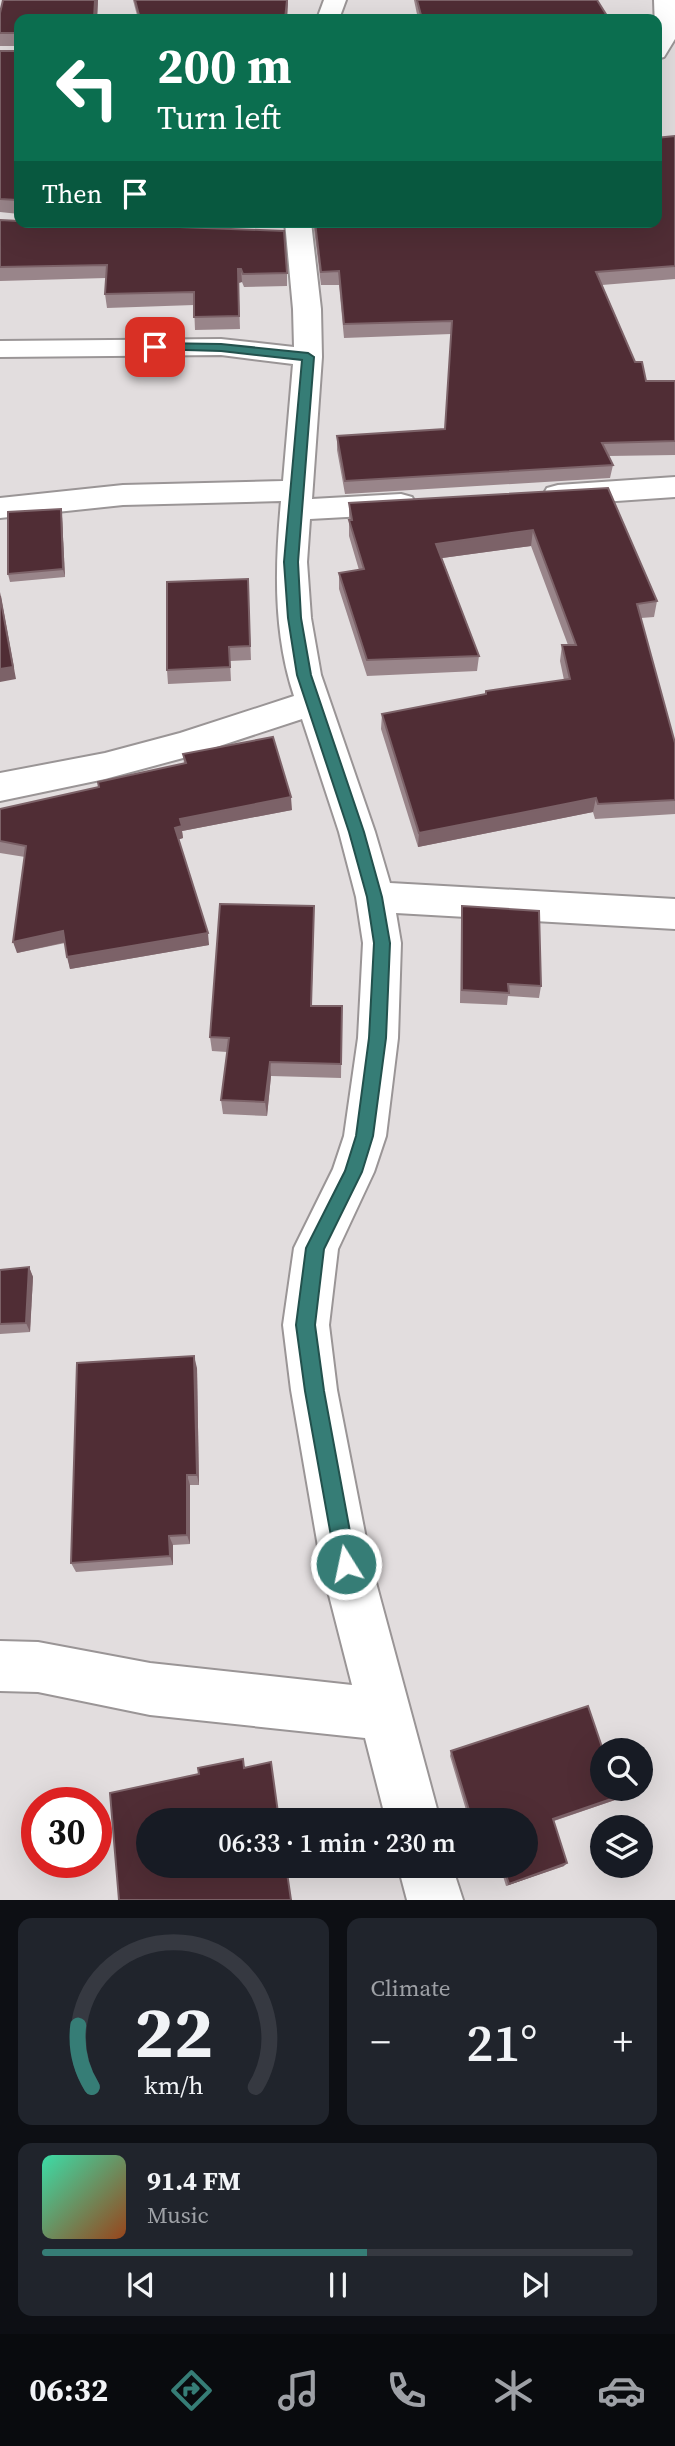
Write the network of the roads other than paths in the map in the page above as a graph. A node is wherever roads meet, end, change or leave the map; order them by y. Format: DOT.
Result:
graph roads {
  1 [pos="664,0"];
  2 [pos="663,56"];
  3 [pos="290,230"];
  4 [pos="0,349"];
  5 [pos="308,357"];
  6 [pos="675,487"];
  7 [pos="525,497"];
  8 [pos="297,500"];
  9 [pos="431,502"];
  10 [pos="0,508"];
  11 [pos="313,703"];
  12 [pos="0,787"];
  13 [pos="375,897"];
  14 [pos="675,914"];
  15 [pos="0,1666"];
  16 [pos="385,1714"];
  17 [pos="410,1808"];
  18 [pos="429,1878"];
  19 [pos="435,1900"];
  1 -- 2 [label="street"];
  3 -- 5 [label="street"];
  4 -- 5 [label="street"];
  5 -- 8 [label="street"];
  6 -- 7 [label="street"];
  8 -- 9 [label="street"];
  8 -- 10 [label="street"];
  8 -- 11 [label="street"];
  11 -- 12 [label="street"];
  11 -- 13 [label="street"];
  13 -- 14 [label="street"];
  13 -- 16 [label="street"];
  15 -- 16 [label="street"];
  16 -- 17 [label="street"];
  18 -- 19 [label="street"];
}
